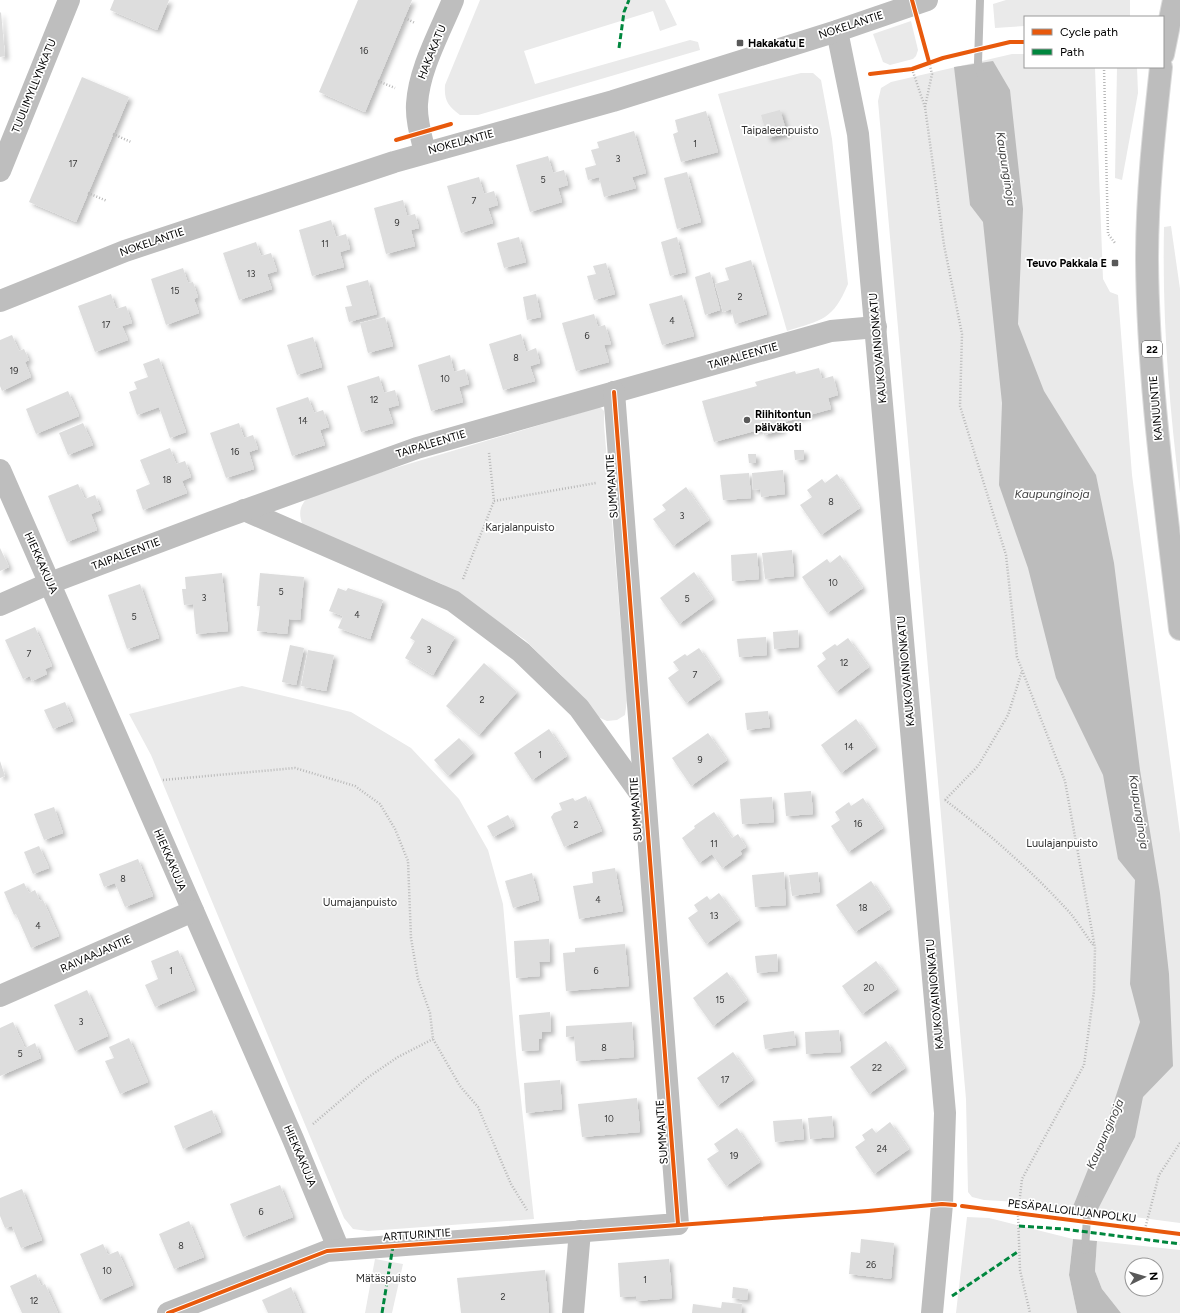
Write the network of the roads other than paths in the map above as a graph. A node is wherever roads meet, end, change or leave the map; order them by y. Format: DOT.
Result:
graph roads {
  1 [pos="70,0"];
  2 [pos="453,0"];
  3 [pos="927,0"];
  4 [pos="1174,0"];
  5 [pos="887,6"];
  6 [pos="837,31"];
  7 [pos="1164,49"];
  8 [pos="1161,68"];
  9 [pos="425,152"];
  10 [pos="0,171"];
  11 [pos="0,301"];
  12 [pos="876,327"];
  13 [pos="614,392"];
  14 [pos="0,470"];
  15 [pos="244,510"];
  16 [pos="50,583"];
  17 [pos="0,605"];
  18 [pos="1180,629"];
  19 [pos="645,800"];
  20 [pos="192,911"];
  21 [pos="0,996"];
  22 [pos="678,1224"];
  23 [pos="580,1232"];
  24 [pos="339,1250"];
  25 [pos="168,1313"];
  26 [pos="574,1313"];
  27 [pos="932,1313"];
  1 -- 10 [label="street, TUULIMYLLYNKATU"];
  2 -- 9 [label="street, HAKAKATU"];
  3 -- 5 [label="street, NOKELANTIE"];
  4 -- 7 [label="highway"];
  5 -- 6 [label="street, NOKELANTIE"];
  6 -- 9 [label="street, NOKELANTIE"];
  6 -- 12 [label="street, KAUKOVAINIONKATU"];
  8 -- 18 [label="highway, KAINUUNTIE / 22"];
  9 -- 11 [label="street, NOKELANTIE"];
  12 -- 13 [label="street, TAIPALEENTIE"];
  12 -- 27 [label="street, KAUKOVAINIONKATU"];
  13 -- 15 [label="street, TAIPALEENTIE"];
  13 -- 19 [label="street, SUMMANTIE"];
  14 -- 16 [label="street, HIEKKAKUJA"];
  15 -- 16 [label="street, TAIPALEENTIE"];
  15 -- 19 [label="street"];
  16 -- 17 [label="street, TAIPALEENTIE"];
  16 -- 20 [label="street, HIEKKAKUJA"];
  19 -- 22 [label="street, SUMMANTIE"];
  20 -- 21 [label="street, RAIVAAJANTIE"];
  20 -- 24 [label="street, HIEKKAKUJA"];
  22 -- 23 [label="street, ARTTURINTIE"];
  23 -- 24 [label="street, ARTTURINTIE"];
  23 -- 26 [label="street"];
  24 -- 25 [label="street, ARTTURINTIE"];
}
